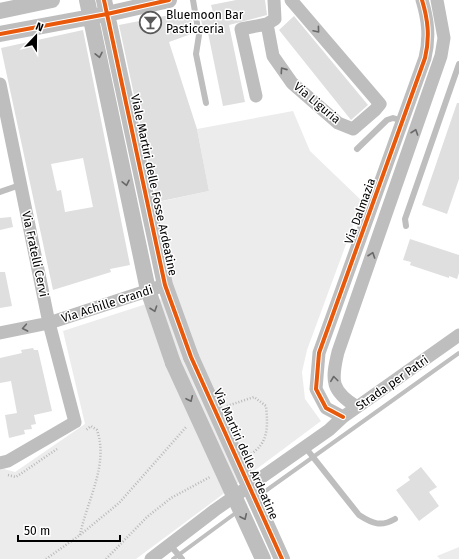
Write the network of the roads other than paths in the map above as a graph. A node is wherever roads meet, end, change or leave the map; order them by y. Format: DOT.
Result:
graph roads {
  1 [pos="87,0"];
  2 [pos="169,0"];
  3 [pos="193,0"];
  4 [pos="274,0"];
  5 [pos="291,0"];
  6 [pos="422,0"];
  7 [pos="437,0"];
  8 [pos="46,1"];
  9 [pos="106,7"];
  10 [pos="0,11"];
  11 [pos="91,17"];
  12 [pos="267,24"];
  13 [pos="0,34"];
  14 [pos="459,64"];
  15 [pos="0,84"];
  16 [pos="256,96"];
  17 [pos="206,103"];
  18 [pos="403,121"];
  19 [pos="357,149"];
  20 [pos="20,185"];
  21 [pos="0,192"];
  22 [pos="406,226"];
  23 [pos="165,285"];
  24 [pos="148,290"];
  25 [pos="49,323"];
  26 [pos="0,333"];
  27 [pos="459,335"];
  28 [pos="191,357"];
  29 [pos="357,407"];
  30 [pos="343,417"];
  31 [pos="305,448"];
  32 [pos="2,469"];
  33 [pos="395,519"];
  34 [pos="172,547"];
  35 [pos="151,559"];
  36 [pos="182,559"];
  37 [pos="263,559"];
  38 [pos="282,559"];
  1 -- 11 [label="street"];
  2 -- 9 [label="street"];
  3 -- 17 [label="lane"];
  4 -- 12 [label="street"];
  5 -- 12 [label="street, Via Liguria, one-way"];
  6 -- 18 [label="street, Via Dalmazia"];
  29 -- 7 [label="street, one-way"];
  8 -- 10 [label="street"];
  9 -- 11 [label="street"];
  9 -- 23 [label="street, Viale Martiri delle Fosse Ardeatine"];
  11 -- 13 [label="street"];
  11 -- 24 [label="street, one-way"];
  12 -- 16 [label="street"];
  14 -- 22 [label="lane"];
  15 -- 20 [label="street, Via Fratelli Cervi"];
  18 -- 19 [label="lane"];
  18 -- 30 [label="street, Via Dalmazia"];
  20 -- 21 [label="lane"];
  20 -- 25 [label="street, Via Fratelli Cervi"];
  23 -- 24 [label="street, Via Achille Grandi"];
  23 -- 28 [label="street, Viale Martiri delle Fosse Ardeatine"];
  24 -- 25 [label="street, Via Achille Grandi"];
  24 -- 37 [label="street, one-way, bridge"];
  25 -- 26 [label="street, Via Achille Grandi, one-way"];
  25 -- 32 [label="street, Via Fratelli Cervi"];
  27 -- 29 [label="street, Strada per Patri"];
  28 -- 38 [label="street, Via Martiri delle Ardeatine, bridge"];
  29 -- 30 [label="street, Strada per Patri"];
  30 -- 31 [label="street, Strada per Patri"];
  31 -- 33 [label="lane"];
  31 -- 34 [label="street, Strada per Patri"];
  34 -- 35 [label="street, Strada per Patri"];
  34 -- 36 [label="lane"];
}
